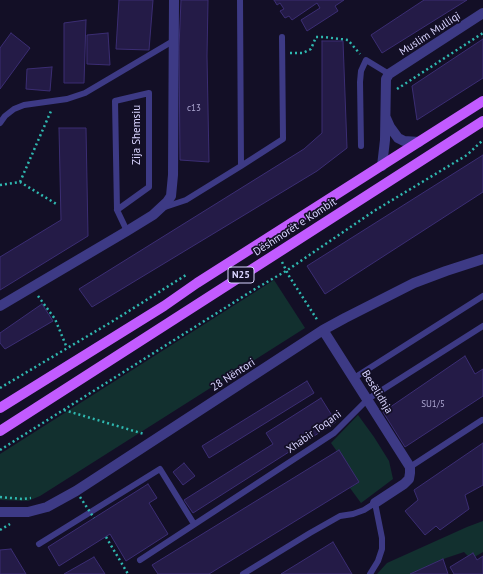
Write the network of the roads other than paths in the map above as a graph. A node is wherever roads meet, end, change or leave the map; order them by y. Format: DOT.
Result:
graph roads {
  1 [pos="174,0"];
  2 [pos="240,0"];
  3 [pos="483,13"];
  4 [pos="282,37"];
  5 [pos="173,42"];
  6 [pos="389,74"];
  7 [pos="483,101"];
  8 [pos="386,118"];
  9 [pos="483,121"];
  10 [pos="0,123"];
  11 [pos="419,142"];
  12 [pos="361,146"];
  13 [pos="241,166"];
  14 [pos="382,166"];
  15 [pos="162,207"];
  16 [pos="117,210"];
  17 [pos="127,231"];
  18 [pos="483,259"];
  19 [pos="483,296"];
  20 [pos="0,306"];
  21 [pos="483,326"];
  22 [pos="323,330"];
  23 [pos="354,378"];
  24 [pos="368,399"];
  25 [pos="0,408"];
  26 [pos="482,420"];
  27 [pos="0,431"];
  28 [pos="410,467"];
  29 [pos="376,503"];
  30 [pos="0,512"];
  31 [pos="194,524"];
  32 [pos="39,544"];
  33 [pos="140,560"];
  34 [pos="243,574"];
  35 [pos="370,574"];
  1 -- 5 [label="street"];
  2 -- 13 [label="lane"];
  3 -- 6 [label="street, Muslim Mulliqi"];
  4 -- 13 [label="lane"];
  5 -- 10 [label="lane"];
  5 -- 15 [label="street"];
  6 -- 8 [label="street"];
  6 -- 12 [label="lane"];
  7 -- 11 [label="main road, Dëshmorët e Kombit / N25"];
  8 -- 11 [label="street"];
  8 -- 14 [label="street"];
  9 -- 27 [label="main road, Dëshmorët e Kombit / N25"];
  11 -- 14 [label="main road, Dëshmorët e Kombit / N25"];
  13 -- 15 [label="lane"];
  14 -- 25 [label="main road, Dëshmorët e Kombit / N25"];
  15 -- 17 [label="street"];
  16 -- 16 [label="lane, Zija Shemsiu"];
  16 -- 17 [label="lane, Zija Shemsiu"];
  17 -- 20 [label="street"];
  18 -- 22 [label="street, 28 Nëntori"];
  19 -- 23 [label="lane"];
  21 -- 24 [label="lane, Xhabir Toqani"];
  22 -- 23 [label="street, Besëlidhja"];
  22 -- 30 [label="street, 28 Nëntori"];
  23 -- 24 [label="street, Besëlidhja"];
  24 -- 28 [label="street, Besëlidhja"];
  24 -- 31 [label="lane, Xhabir Toqani"];
  26 -- 28 [label="lane"];
  28 -- 29 [label="street"];
  29 -- 34 [label="lane"];
  29 -- 35 [label="lane"];
  31 -- 32 [label="lane"];
  31 -- 33 [label="lane, Xhabir Toqani"];
}
